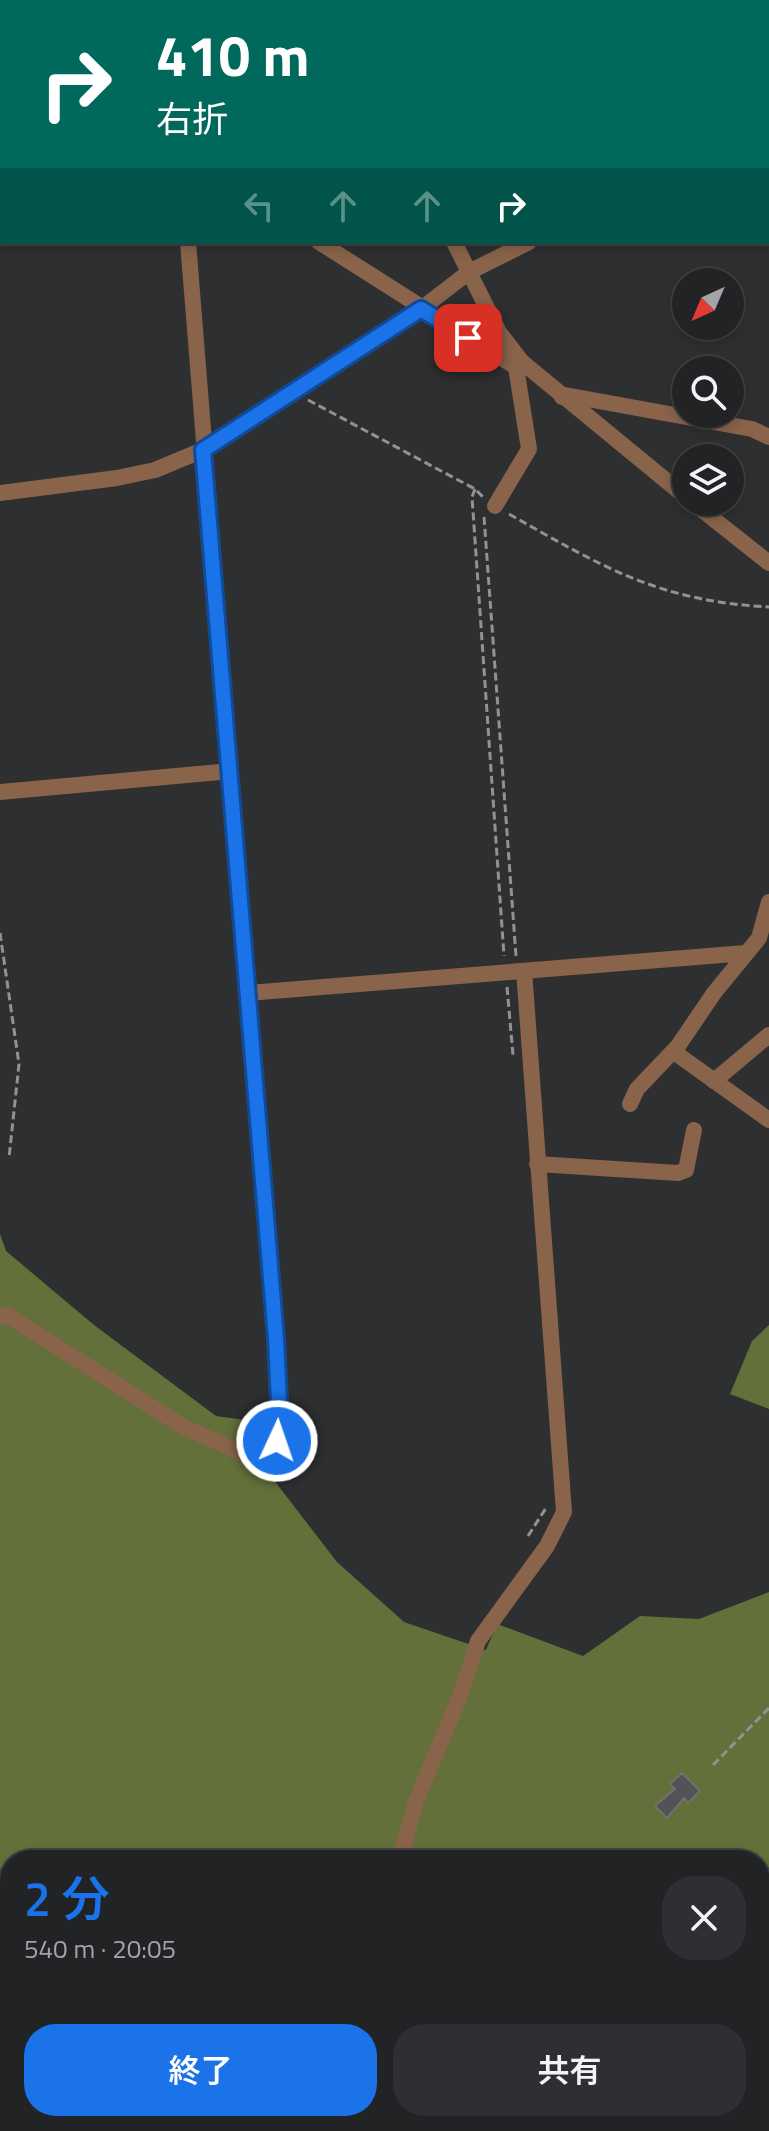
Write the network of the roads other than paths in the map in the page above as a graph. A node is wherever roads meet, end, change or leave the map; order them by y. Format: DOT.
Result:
graph roads {
  1 [pos="188,244"];
  2 [pos="322,244"];
  3 [pos="455,244"];
  4 [pos="525,244"];
  5 [pos="469,272"];
  6 [pos="421,309"];
  7 [pos="519,365"];
  8 [pos="562,397"];
  9 [pos="769,437"];
  10 [pos="203,450"];
  11 [pos="672,486"];
  12 [pos="0,493"];
  13 [pos="492,504"];
  14 [pos="710,516"];
  15 [pos="769,563"];
  16 [pos="231,771"];
  17 [pos="0,792"];
  18 [pos="769,902"];
  19 [pos="767,922"];
  20 [pos="746,953"];
  21 [pos="516,972"];
  22 [pos="248,993"];
  23 [pos="769,1035"];
  24 [pos="674,1052"];
  25 [pos="714,1081"];
  26 [pos="630,1104"];
  27 [pos="769,1120"];
  28 [pos="694,1130"];
  29 [pos="537,1164"];
  30 [pos="0,1317"];
  31 [pos="403,1850"];
  1 -- 10 [label="street"];
  2 -- 6 [label="street"];
  3 -- 5 [label="street"];
  4 -- 5 [label="street"];
  5 -- 6 [label="street"];
  5 -- 7 [label="street"];
  6 -- 7 [label="street"];
  6 -- 10 [label="street"];
  7 -- 8 [label="street"];
  7 -- 13 [label="street"];
  8 -- 9 [label="street"];
  8 -- 11 [label="street"];
  10 -- 12 [label="street"];
  10 -- 16 [label="street"];
  14 -- 15 [label="street"];
  16 -- 17 [label="street"];
  16 -- 22 [label="street"];
  18 -- 19 [label="street"];
  19 -- 20 [label="street"];
  20 -- 21 [label="street"];
  20 -- 24 [label="street"];
  21 -- 22 [label="street"];
  21 -- 29 [label="street"];
  22 -- 30 [label="street"];
  23 -- 25 [label="street"];
  24 -- 25 [label="street"];
  24 -- 26 [label="street"];
  25 -- 27 [label="street"];
  28 -- 29 [label="street"];
  29 -- 31 [label="street"];
}
